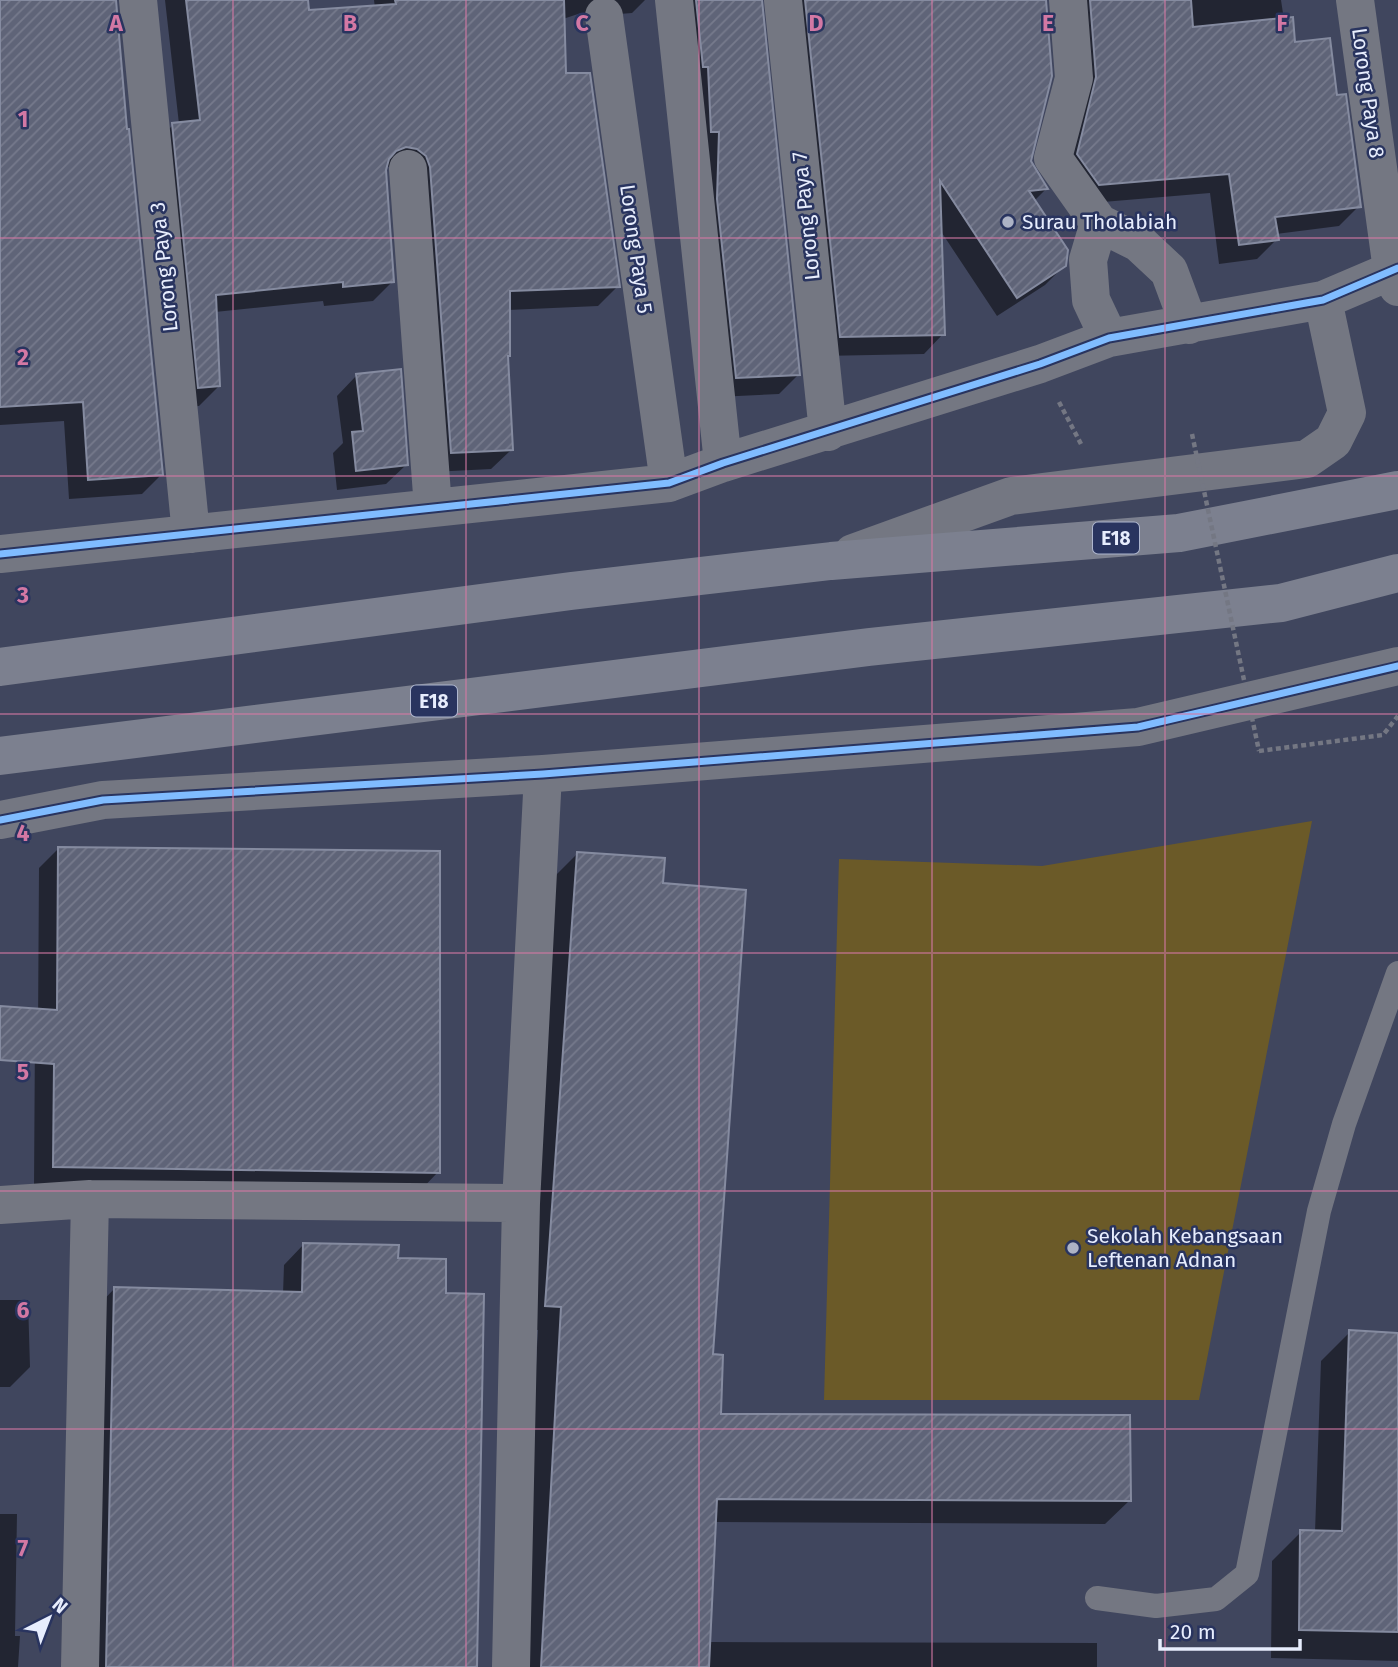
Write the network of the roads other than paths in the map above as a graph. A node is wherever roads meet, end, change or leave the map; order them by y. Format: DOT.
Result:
graph roads {
  1 [pos="138,0"];
  2 [pos="674,0"];
  3 [pos="783,0"];
  4 [pos="1068,0"];
  5 [pos="1355,0"];
  6 [pos="604,16"];
  7 [pos="408,169"];
  8 [pos="1099,223"];
  9 [pos="1396,275"];
  10 [pos="1323,300"];
  11 [pos="1189,325"];
  12 [pos="1109,338"];
  13 [pos="828,432"];
  14 [pos="723,463"];
  15 [pos="669,483"];
  16 [pos="1398,490"];
  17 [pos="433,508"];
  18 [pos="191,534"];
  19 [pos="0,554"];
  20 [pos="831,561"];
  21 [pos="1398,573"];
  22 [pos="0,667"];
  23 [pos="1394,670"];
  24 [pos="0,756"];
  25 [pos="543,775"];
  26 [pos="0,820"];
  27 [pos="1398,973"];
  28 [pos="90,1199"];
  29 [pos="521,1203"];
  30 [pos="0,1205"];
  31 [pos="1097,1598"];
  32 [pos="80,1667"];
  33 [pos="511,1667"];
  1 -- 18 [label="street, Lorong Paya 3"];
  2 -- 14 [label="street"];
  3 -- 13 [label="street, Lorong Paya 7"];
  4 -- 8 [label="street"];
  5 -- 9 [label="street, Lorong Paya 8"];
  6 -- 15 [label="street, Lorong Paya 5"];
  7 -- 17 [label="street"];
  8 -- 11 [label="street"];
  8 -- 12 [label="street"];
  9 -- 10 [label="street"];
  10 -- 11 [label="street"];
  10 -- 20 [label="street"];
  11 -- 12 [label="street"];
  12 -- 13 [label="street"];
  13 -- 14 [label="street"];
  14 -- 15 [label="street"];
  15 -- 17 [label="street"];
  16 -- 20 [label="highway, E18"];
  17 -- 18 [label="street"];
  18 -- 19 [label="street"];
  20 -- 22 [label="highway, E18"];
  21 -- 24 [label="highway, E18"];
  23 -- 25 [label="street"];
  25 -- 26 [label="street"];
  25 -- 29 [label="street"];
  27 -- 31 [label="lane"];
  28 -- 29 [label="street"];
  28 -- 30 [label="street"];
  28 -- 32 [label="street"];
  29 -- 33 [label="street"];
}
